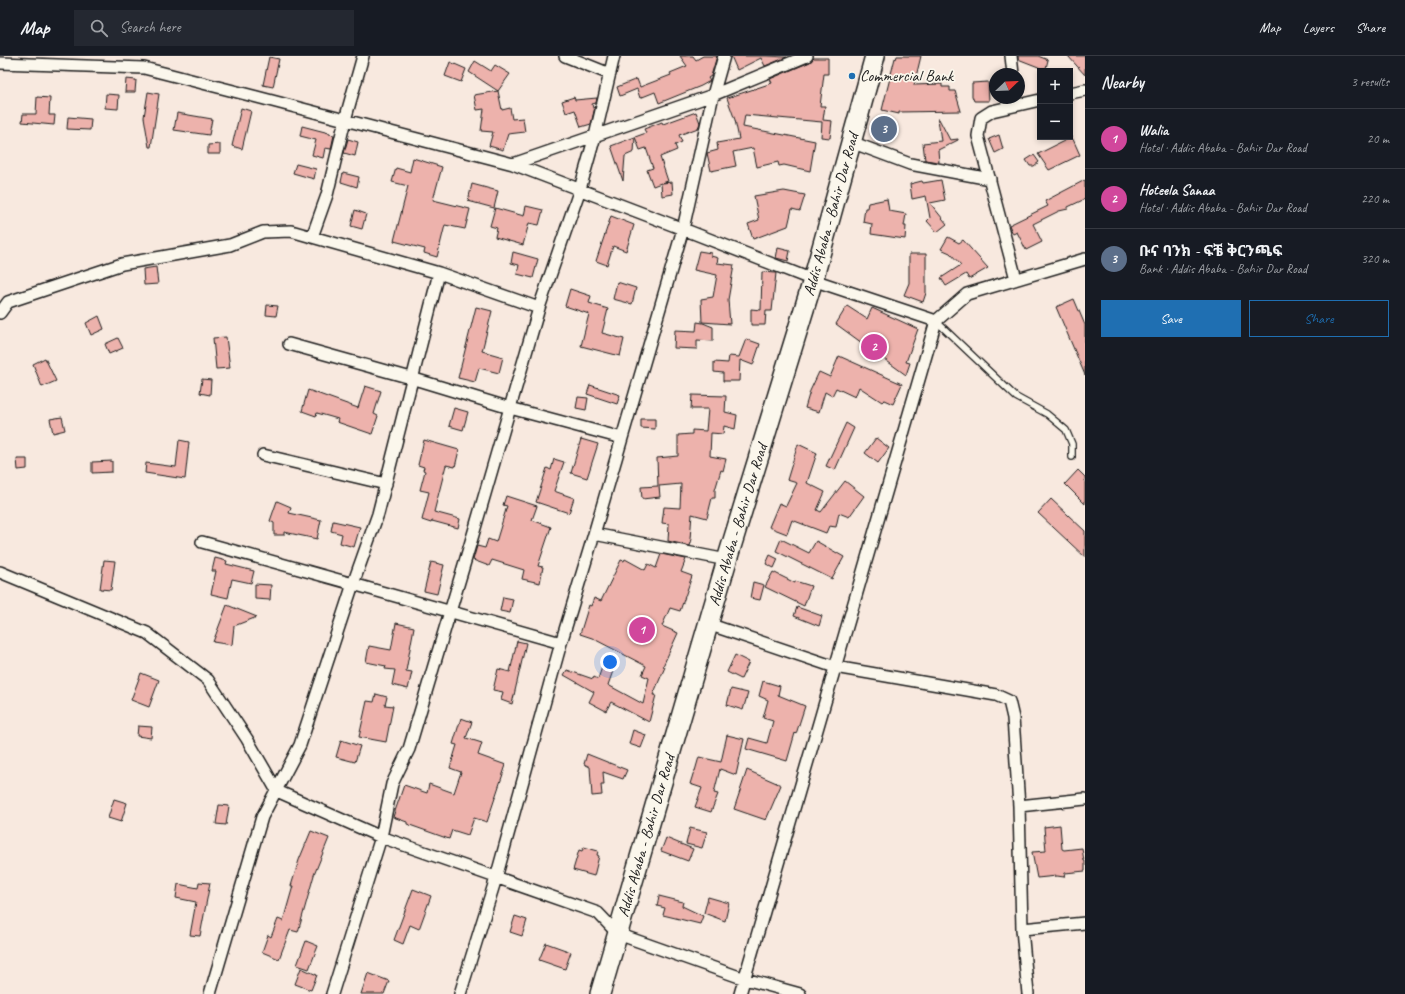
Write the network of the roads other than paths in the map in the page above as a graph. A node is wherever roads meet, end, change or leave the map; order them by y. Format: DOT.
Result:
graph roads {
  1 [pos="363,56"];
  2 [pos="565,56"];
  3 [pos="614,56"];
  4 [pos="724,56"];
  5 [pos="807,56"];
  6 [pos="876,56"];
  7 [pos="1011,56"];
  8 [pos="0,63"];
  9 [pos="1012,68"];
  10 [pos="610,74"];
  11 [pos="1085,90"];
  12 [pos="1073,93"];
  13 [pos="713,95"];
  14 [pos="1037,100"];
  15 [pos="1025,101"];
  16 [pos="1010,104"];
  17 [pos="345,120"];
  18 [pos="596,136"];
  19 [pos="851,142"];
  20 [pos="513,164"];
  21 [pos="990,179"];
  22 [pos="580,189"];
  23 [pos="684,229"];
  24 [pos="312,237"];
  25 [pos="1085,259"];
  26 [pos="438,273"];
  27 [pos="1016,279"];
  28 [pos="813,280"];
  29 [pos="539,308"];
  30 [pos="0,313"];
  31 [pos="936,321"];
  32 [pos="289,344"];
  33 [pos="411,378"];
  34 [pos="510,408"];
  35 [pos="622,438"];
  36 [pos="263,456"];
  37 [pos="1072,457"];
  38 [pos="386,484"];
  39 [pos="594,534"];
  40 [pos="202,542"];
  41 [pos="727,560"];
  42 [pos="0,572"];
  43 [pos="353,584"];
  44 [pos="450,612"];
  45 [pos="708,624"];
  46 [pos="561,643"];
  47 [pos="835,667"];
  48 [pos="278,791"];
  49 [pos="1085,799"];
  50 [pos="1019,806"];
  51 [pos="381,838"];
  52 [pos="496,878"];
  53 [pos="1085,922"];
  54 [pos="1022,929"];
  55 [pos="618,934"];
  56 [pos="745,978"];
  57 [pos="210,994"];
  58 [pos="332,994"];
  59 [pos="460,994"];
  60 [pos="600,994"];
  61 [pos="740,994"];
  62 [pos="800,994"];
  63 [pos="1028,994"];
  1 -- 17 [label="street"];
  2 -- 10 [label="street"];
  3 -- 10 [label="street"];
  4 -- 13 [label="street"];
  5 -- 13 [label="street"];
  6 -- 19 [label="highway, Addis Ababa - Bahir Dar Road"];
  7 -- 9 [label="street"];
  8 -- 17 [label="street"];
  10 -- 18 [label="street"];
  11 -- 12 [label="street"];
  13 -- 18 [label="street"];
  13 -- 23 [label="street"];
  14 -- 15 [label="street"];
  16 -- 21 [label="street"];
  17 -- 20 [label="street"];
  17 -- 24 [label="street"];
  18 -- 20 [label="street"];
  18 -- 22 [label="street"];
  19 -- 21 [label="street"];
  19 -- 28 [label="highway, Addis Ababa - Bahir Dar Road"];
  20 -- 22 [label="street"];
  21 -- 27 [label="street"];
  22 -- 23 [label="street"];
  22 -- 29 [label="street"];
  23 -- 28 [label="street"];
  23 -- 35 [label="street"];
  24 -- 26 [label="street"];
  24 -- 30 [label="street"];
  25 -- 27 [label="street"];
  26 -- 29 [label="street"];
  26 -- 33 [label="street"];
  27 -- 31 [label="street"];
  28 -- 31 [label="street"];
  28 -- 41 [label="highway, Addis Ababa - Bahir Dar Road"];
  29 -- 34 [label="street"];
  31 -- 37 [label="lane"];
  31 -- 47 [label="street"];
  32 -- 33 [label="street"];
  33 -- 34 [label="street"];
  33 -- 38 [label="street"];
  34 -- 35 [label="street"];
  34 -- 44 [label="street"];
  35 -- 39 [label="street"];
  36 -- 38 [label="street"];
  38 -- 43 [label="street"];
  39 -- 41 [label="street"];
  39 -- 46 [label="street"];
  40 -- 43 [label="street"];
  41 -- 45 [label="highway, Addis Ababa - Bahir Dar Road"];
  42 -- 48 [label="street"];
  43 -- 44 [label="street"];
  43 -- 48 [label="street"];
  44 -- 46 [label="street"];
  44 -- 51 [label="street"];
  45 -- 47 [label="street"];
  45 -- 55 [label="highway, Addis Ababa - Bahir Dar Road"];
  46 -- 52 [label="street"];
  47 -- 50 [label="street"];
  47 -- 56 [label="street"];
  48 -- 51 [label="street"];
  48 -- 57 [label="street"];
  49 -- 50 [label="street"];
  50 -- 54 [label="street"];
  51 -- 52 [label="street"];
  51 -- 58 [label="street"];
  52 -- 55 [label="street"];
  52 -- 59 [label="street"];
  53 -- 54 [label="street"];
  54 -- 63 [label="street"];
  55 -- 56 [label="street"];
  55 -- 60 [label="highway, Addis Ababa - Bahir Dar Road"];
  56 -- 61 [label="street"];
  56 -- 62 [label="street"];
}
